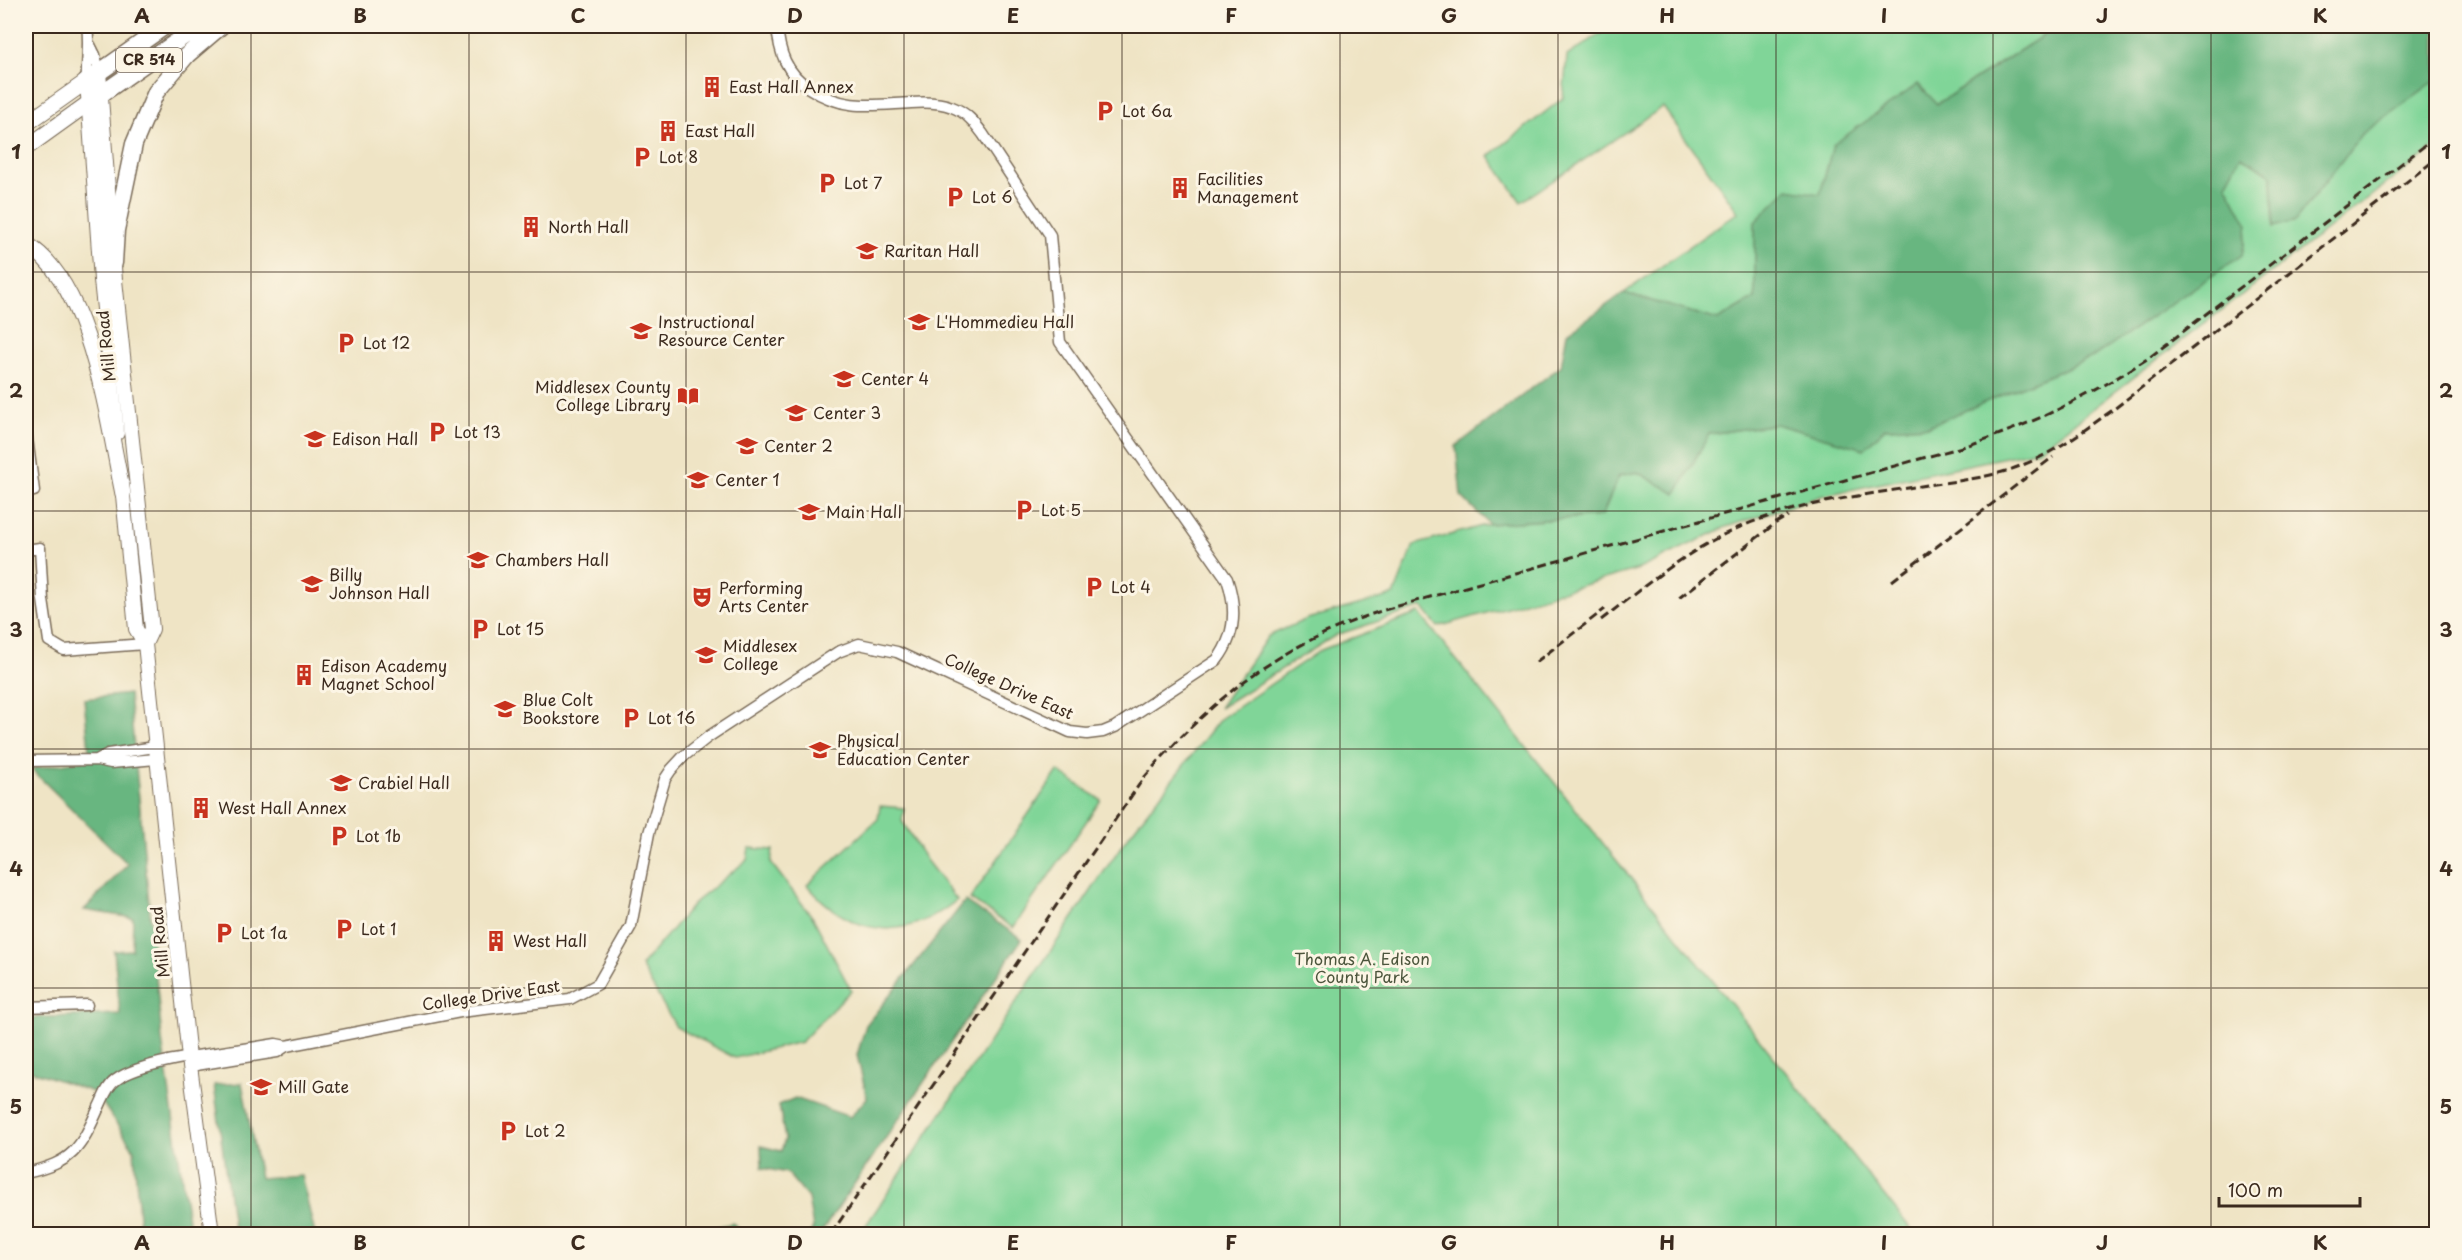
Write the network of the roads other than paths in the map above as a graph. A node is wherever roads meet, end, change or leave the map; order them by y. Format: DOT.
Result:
graph roads {
  1 [pos="87,26"];
  2 [pos="165,26"];
  3 [pos="199,26"];
  4 [pos="221,26"];
  5 [pos="777,26"];
  6 [pos="93,76"];
  7 [pos="95,99"];
  8 [pos="26,124"];
  9 [pos="26,148"];
  10 [pos="26,244"];
  11 [pos="114,263"];
  12 [pos="26,430"];
  13 [pos="26,493"];
  14 [pos="123,494"];
  15 [pos="26,550"];
  16 [pos="145,644"];
  17 [pos="155,753"];
  18 [pos="26,761"];
  19 [pos="87,1005"];
  20 [pos="26,1007"];
  21 [pos="190,1062"];
  22 [pos="26,1173"];
  23 [pos="212,1234"];
  1 -- 6 [label="street, Mill Road"];
  2 -- 6 [label="main road, CR 514"];
  3 -- 7 [label="main road, CR 514"];
  4 -- 11 [label="main road"];
  5 -- 21 [label="street, College Drive East"];
  6 -- 7 [label="street, Mill Road"];
  6 -- 8 [label="main road, CR 514"];
  7 -- 9 [label="main road, CR 514"];
  7 -- 11 [label="street, Mill Road"];
  7 -- 14 [label="street, Mill Road"];
  10 -- 14 [label="main road"];
  11 -- 16 [label="street, Mill Road"];
  12 -- 13 [label="street"];
  14 -- 16 [label="street, Mill Road"];
  15 -- 16 [label="street"];
  16 -- 17 [label="street, Mill Road"];
  17 -- 18 [label="street"];
  17 -- 21 [label="street, Mill Road"];
  19 -- 20 [label="street"];
  21 -- 22 [label="street, College Drive East"];
  21 -- 23 [label="street, Mill Road"];
}
